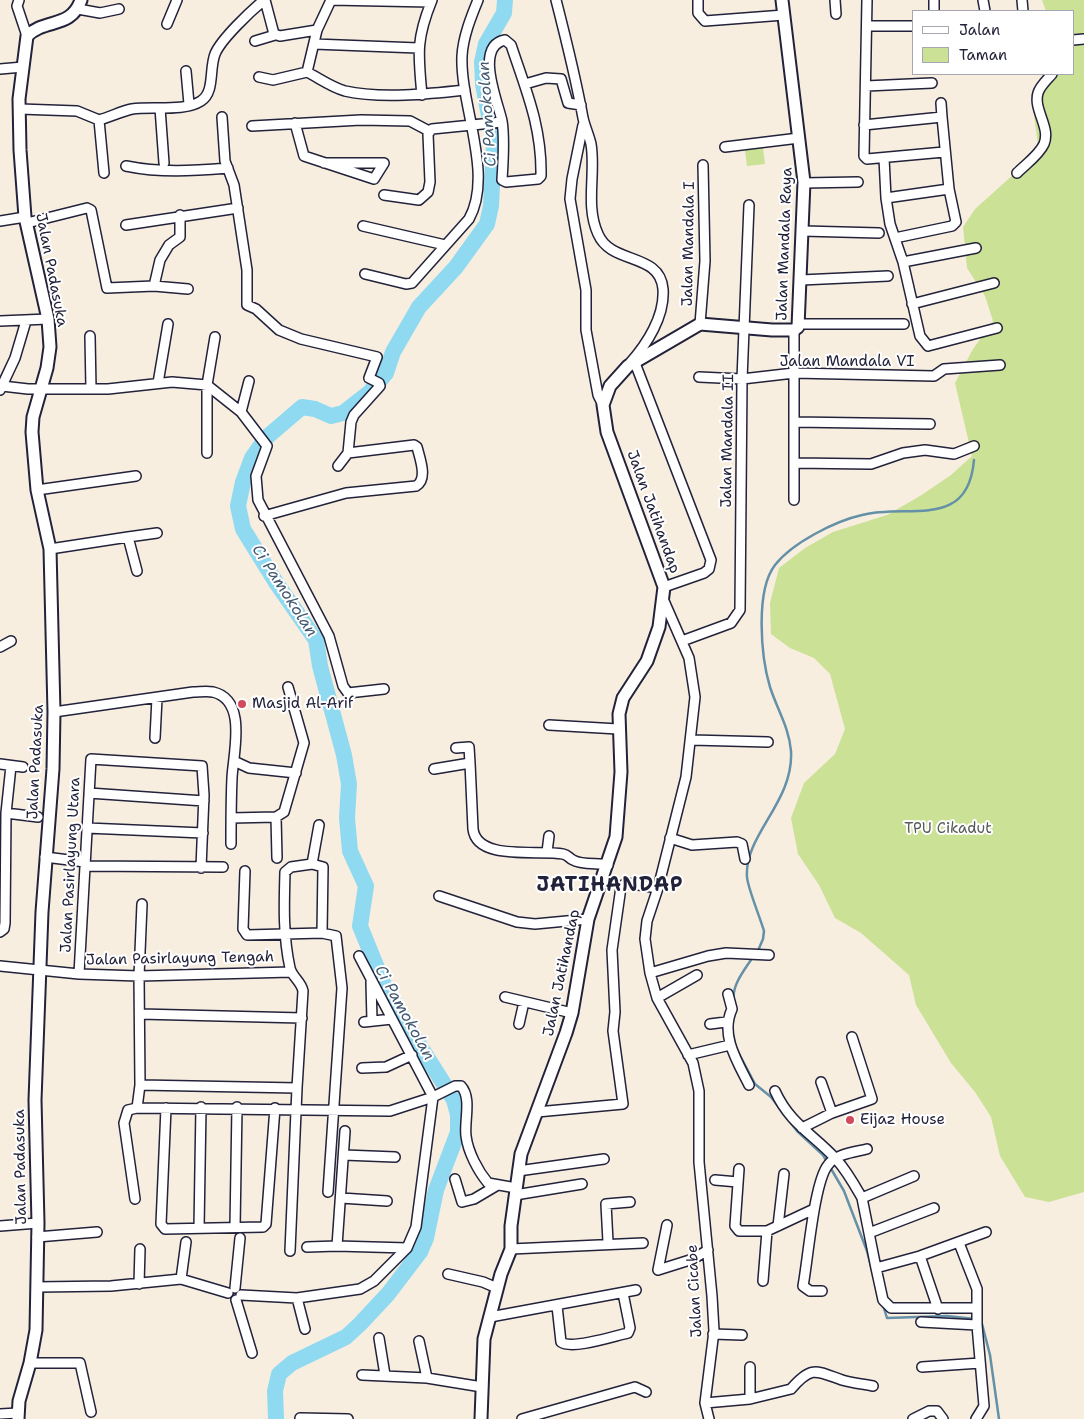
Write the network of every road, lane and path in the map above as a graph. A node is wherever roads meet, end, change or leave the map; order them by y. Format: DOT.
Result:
graph roads {
  1 [pos="19,0"];
  2 [pos="177,0"];
  3 [pos="265,0"];
  4 [pos="331,0"];
  5 [pos="478,0"];
  6 [pos="556,0"];
  7 [pos="698,0"];
  8 [pos="782,0"];
  9 [pos="835,0"];
  10 [pos="867,0"];
  11 [pos="432,1"];
  12 [pos="79,5"];
  13 [pos="119,9"];
  14 [pos="836,14"];
  15 [pos="784,15"];
  16 [pos="167,24"];
  17 [pos="868,26"];
  18 [pos="912,26"];
  19 [pos="317,30"];
  20 [pos="276,35"];
  21 [pos="26,36"];
  22 [pos="255,41"];
  23 [pos="314,44"];
  24 [pos="418,48"];
  25 [pos="23,67"];
  26 [pos="0,69"];
  27 [pos="186,71"];
  28 [pos="306,72"];
  29 [pos="1051,75"];
  30 [pos="259,77"];
  31 [pos="932,83"];
  32 [pos="525,84"];
  33 [pos="866,86"];
  34 [pos="465,90"];
  35 [pos="422,95"];
  36 [pos="941,103"];
  37 [pos="189,104"];
  38 [pos="581,105"];
  39 [pos="160,108"];
  40 [pos="20,109"];
  41 [pos="222,117"];
  42 [pos="942,117"];
  43 [pos="100,120"];
  44 [pos="583,120"];
  45 [pos="499,122"];
  46 [pos="295,123"];
  47 [pos="864,125"];
  48 [pos="252,126"];
  49 [pos="473,126"];
  50 [pos="429,131"];
  51 [pos="800,138"];
  52 [pos="725,147"];
  53 [pos="944,152"];
  54 [pos="884,158"];
  55 [pos="164,163"];
  56 [pos="324,163"];
  57 [pos="703,165"];
  58 [pos="126,166"];
  59 [pos="228,168"];
  60 [pos="104,173"];
  61 [pos="1017,173"];
  62 [pos="858,182"];
  63 [pos="804,183"];
  64 [pos="949,190"];
  65 [pos="384,195"];
  66 [pos="886,198"];
  67 [pos="749,205"];
  68 [pos="238,208"];
  69 [pos="180,215"];
  70 [pos="26,220"];
  71 [pos="0,221"];
  72 [pos="126,225"];
  73 [pos="363,226"];
  74 [pos="802,231"];
  75 [pos="880,233"];
  76 [pos="895,238"];
  77 [pos="445,245"];
  78 [pos="976,248"];
  79 [pos="903,262"];
  80 [pos="365,274"];
  81 [pos="888,276"];
  82 [pos="801,280"];
  83 [pos="994,283"];
  84 [pos="154,286"];
  85 [pos="188,289"];
  86 [pos="912,304"];
  87 [pos="48,319"];
  88 [pos="0,321"];
  89 [pos="26,321"];
  90 [pos="168,324"];
  91 [pos="700,324"];
  92 [pos="904,324"];
  93 [pos="797,327"];
  94 [pos="745,328"];
  95 [pos="997,328"];
  96 [pos="90,336"];
  97 [pos="215,337"];
  98 [pos="1000,365"];
  99 [pos="628,367"];
  100 [pos="794,373"];
  101 [pos="699,377"];
  102 [pos="742,379"];
  103 [pos="249,381"];
  104 [pos="158,383"];
  105 [pos="207,385"];
  106 [pos="1,388"];
  107 [pos="41,389"];
  108 [pos="91,389"];
  109 [pos="603,404"];
  110 [pos="241,412"];
  111 [pos="794,422"];
  112 [pos="930,424"];
  113 [pos="974,446"];
  114 [pos="207,453"];
  115 [pos="348,453"];
  116 [pos="794,463"];
  117 [pos="338,466"];
  118 [pos="136,476"];
  119 [pos="38,490"];
  120 [pos="794,500"];
  121 [pos="264,516"];
  122 [pos="157,532"];
  123 [pos="128,537"];
  124 [pos="50,549"];
  125 [pos="137,572"];
  126 [pos="664,587"];
  127 [pos="664,601"];
  128 [pos="11,641"];
  129 [pos="682,641"];
  130 [pos="0,647"];
  131 [pos="288,687"];
  132 [pos="384,689"];
  133 [pos="157,698"];
  134 [pos="54,712"];
  135 [pos="549,725"];
  136 [pos="618,729"];
  137 [pos="155,738"];
  138 [pos="692,740"];
  139 [pos="768,742"];
  140 [pos="456,748"];
  141 [pos="234,761"];
  142 [pos="470,763"];
  143 [pos="0,764"];
  144 [pos="11,766"];
  145 [pos="23,767"];
  146 [pos="434,769"];
  147 [pos="296,773"];
  148 [pos="88,793"];
  149 [pos="204,801"];
  150 [pos="6,813"];
  151 [pos="38,817"];
  152 [pos="276,817"];
  153 [pos="231,818"];
  154 [pos="319,825"];
  155 [pos="87,828"];
  156 [pos="203,833"];
  157 [pos="549,836"];
  158 [pos="670,838"];
  159 [pos="231,844"];
  160 [pos="547,852"];
  161 [pos="45,857"];
  162 [pos="277,858"];
  163 [pos="745,860"];
  164 [pos="85,864"];
  165 [pos="312,864"];
  166 [pos="608,865"];
  167 [pos="223,867"];
  168 [pos="201,868"];
  169 [pos="245,871"];
  170 [pos="658,888"];
  171 [pos="439,896"];
  172 [pos="142,904"];
  173 [pos="588,919"];
  174 [pos="0,932"];
  175 [pos="322,933"];
  176 [pos="284,934"];
  177 [pos="769,955"];
  178 [pos="359,956"];
  179 [pos="0,966"];
  180 [pos="40,970"];
  181 [pos="291,972"];
  182 [pos="79,974"];
  183 [pos="650,974"];
  184 [pos="696,975"];
  185 [pos="139,976"];
  186 [pos="371,980"];
  187 [pos="728,994"];
  188 [pos="505,997"];
  189 [pos="657,998"];
  190 [pos="524,1002"];
  191 [pos="572,1013"];
  192 [pos="140,1014"];
  193 [pos="302,1018"];
  194 [pos="392,1019"];
  195 [pos="726,1022"];
  196 [pos="519,1024"];
  197 [pos="710,1024"];
  198 [pos="852,1037"];
  199 [pos="730,1046"];
  200 [pos="412,1055"];
  201 [pos="688,1055"];
  202 [pos="362,1068"];
  203 [pos="821,1082"];
  204 [pos="749,1085"];
  205 [pos="140,1086"];
  206 [pos="297,1088"];
  207 [pos="775,1091"];
  208 [pos="437,1095"];
  209 [pos="237,1107"];
  210 [pos="137,1108"];
  211 [pos="166,1108"];
  212 [pos="201,1108"];
  213 [pos="275,1108"];
  214 [pos="296,1110"];
  215 [pos="332,1110"];
  216 [pos="537,1112"];
  217 [pos="832,1113"];
  218 [pos="802,1128"];
  219 [pos="345,1131"];
  220 [pos="866,1149"];
  221 [pos="344,1154"];
  222 [pos="394,1157"];
  223 [pos="836,1158"];
  224 [pos="604,1159"];
  225 [pos="739,1169"];
  226 [pos="518,1171"];
  227 [pos="784,1174"];
  228 [pos="914,1176"];
  229 [pos="455,1180"];
  230 [pos="715,1180"];
  231 [pos="738,1182"];
  232 [pos="582,1184"];
  233 [pos="496,1186"];
  234 [pos="515,1191"];
  235 [pos="328,1192"];
  236 [pos="340,1198"];
  237 [pos="862,1198"];
  238 [pos="135,1199"];
  239 [pos="388,1202"];
  240 [pos="630,1202"];
  241 [pos="934,1208"];
  242 [pos="814,1209"];
  243 [pos="38,1223"];
  244 [pos="667,1225"];
  245 [pos="0,1226"];
  246 [pos="778,1226"];
  247 [pos="235,1227"];
  248 [pos="199,1228"];
  249 [pos="767,1231"];
  250 [pos="98,1232"];
  251 [pos="986,1232"];
  252 [pos="869,1233"];
  253 [pos="37,1237"];
  254 [pos="240,1238"];
  255 [pos="186,1242"];
  256 [pos="608,1242"];
  257 [pos="959,1242"];
  258 [pos="337,1246"];
  259 [pos="307,1247"];
  260 [pos="407,1248"];
  261 [pos="511,1248"];
  262 [pos="140,1249"];
  263 [pos="708,1250"];
  264 [pos="290,1251"];
  265 [pos="920,1256"];
  266 [pos="876,1268"];
  267 [pos="448,1274"];
  268 [pos="181,1279"];
  269 [pos="763,1281"];
  270 [pos="139,1284"];
  271 [pos="37,1288"];
  272 [pos="497,1288"];
  273 [pos="636,1290"];
  274 [pos="822,1291"];
  275 [pos="622,1292"];
  276 [pos="235,1294"];
  277 [pos="297,1298"];
  278 [pos="557,1306"];
  279 [pos="978,1308"];
  280 [pos="938,1309"];
  281 [pos="490,1317"];
  282 [pos="921,1322"];
  283 [pos="977,1325"];
  284 [pos="305,1329"];
  285 [pos="713,1334"];
  286 [pos="742,1335"];
  287 [pos="379,1338"];
  288 [pos="419,1341"];
  289 [pos="252,1353"];
  290 [pos="30,1363"];
  291 [pos="980,1363"];
  292 [pos="922,1367"];
  293 [pos="750,1368"];
  294 [pos="362,1375"];
  295 [pos="385,1375"];
  296 [pos="427,1378"];
  297 [pos="873,1386"];
  298 [pos="482,1387"];
  299 [pos="646,1392"];
  300 [pos="750,1399"];
  301 [pos="705,1403"];
  302 [pos="91,1412"];
  303 [pos="0,1414"];
  304 [pos="18,1416"];
  305 [pos="300,1418"];
  306 [pos="348,1419"];
  307 [pos="481,1419"];
  308 [pos="522,1419"];
  309 [pos="709,1419"];
  310 [pos="913,1419"];
  311 [pos="943,1419"];
  312 [pos="976,1419"];
  1 -- 21 [label="street"];
  2 -- 16 [label="street"];
  3 -- 20 [label="street"];
  3 -- 37 [label="street"];
  4 -- 11 [label="street"];
  4 -- 19 [label="street"];
  5 -- 34 [label="street"];
  6 -- 38 [label="street"];
  7 -- 15 [label="street"];
  8 -- 15 [label="street, Jalan Mandala Raya"];
  9 -- 14 [label="street"];
  10 -- 17 [label="street"];
  11 -- 24 [label="street"];
  12 -- 13 [label="street"];
  12 -- 21 [label="street"];
  15 -- 51 [label="street, Jalan Mandala Raya"];
  17 -- 18 [label="street"];
  17 -- 33 [label="street"];
  19 -- 20 [label="street"];
  19 -- 23 [label="street"];
  20 -- 22 [label="street"];
  21 -- 25 [label="street, Jalan Padasuka"];
  23 -- 24 [label="street"];
  23 -- 28 [label="street"];
  24 -- 35 [label="street"];
  25 -- 26 [label="street"];
  25 -- 40 [label="street, Jalan Padasuka"];
  27 -- 37 [label="street"];
  28 -- 30 [label="street"];
  28 -- 35 [label="street"];
  29 -- 61 [label="street"];
  31 -- 33 [label="street"];
  32 -- 38 [label="street"];
  32 -- 45 [label="street"];
  32 -- 45 [label="street"];
  33 -- 47 [label="street"];
  34 -- 35 [label="street"];
  34 -- 49 [label="street"];
  36 -- 42 [label="street"];
  37 -- 39 [label="street"];
  38 -- 44 [label="street"];
  39 -- 43 [label="street"];
  39 -- 55 [label="street"];
  40 -- 43 [label="street"];
  40 -- 70 [label="street, Jalan Padasuka"];
  41 -- 59 [label="street"];
  42 -- 47 [label="street"];
  42 -- 53 [label="street"];
  43 -- 60 [label="street"];
  44 -- 99 [label="street"];
  44 -- 109 [label="street"];
  45 -- 49 [label="street"];
  46 -- 48 [label="street"];
  46 -- 50 [label="street"];
  46 -- 56 [label="street"];
  47 -- 54 [label="street"];
  49 -- 50 [label="street"];
  49 -- 77 [label="street"];
  50 -- 65 [label="street"];
  51 -- 52 [label="street"];
  51 -- 63 [label="street, Jalan Mandala Raya"];
  53 -- 54 [label="street"];
  53 -- 64 [label="street"];
  54 -- 66 [label="street"];
  56 -- 56 [label="street"];
  57 -- 91 [label="street, Jalan Mandala I"];
  58 -- 59 [label="street"];
  59 -- 68 [label="street"];
  62 -- 63 [label="street"];
  63 -- 74 [label="street, Jalan Mandala Raya"];
  64 -- 66 [label="street"];
  64 -- 76 [label="street"];
  66 -- 76 [label="street"];
  67 -- 94 [label="street, Jalan Mandala II"];
  68 -- 69 [label="street"];
  68 -- 115 [label="street"];
  69 -- 72 [label="street"];
  69 -- 84 [label="street"];
  70 -- 71 [label="street"];
  70 -- 84 [label="street"];
  70 -- 87 [label="street, Jalan Padasuka"];
  73 -- 77 [label="street"];
  74 -- 75 [label="street"];
  74 -- 82 [label="street, Jalan Mandala Raya"];
  76 -- 79 [label="street"];
  77 -- 80 [label="street"];
  78 -- 79 [label="street"];
  79 -- 86 [label="street"];
  81 -- 82 [label="street"];
  82 -- 93 [label="street, Jalan Mandala Raya"];
  83 -- 86 [label="street"];
  84 -- 85 [label="street"];
  86 -- 95 [label="street"];
  87 -- 89 [label="street"];
  87 -- 107 [label="street, Jalan Padasuka"];
  88 -- 89 [label="street"];
  89 -- 106 [label="street"];
  90 -- 104 [label="street"];
  91 -- 94 [label="street, Jalan Mandala Raya"];
  91 -- 99 [label="street"];
  92 -- 93 [label="street"];
  93 -- 94 [label="street, Jalan Mandala Raya"];
  93 -- 100 [label="street"];
  94 -- 102 [label="street, Jalan Mandala II"];
  96 -- 108 [label="street"];
  97 -- 105 [label="street"];
  98 -- 100 [label="street, Jalan Mandala VI"];
  99 -- 109 [label="street"];
  99 -- 126 [label="street"];
  100 -- 102 [label="street, Jalan Mandala VI"];
  100 -- 111 [label="street"];
  101 -- 102 [label="street, Jalan Mandala VI"];
  102 -- 129 [label="street, Jalan Mandala II"];
  103 -- 110 [label="street"];
  104 -- 105 [label="street"];
  104 -- 108 [label="street"];
  105 -- 110 [label="street"];
  105 -- 114 [label="street"];
  106 -- 107 [label="street"];
  107 -- 108 [label="street"];
  107 -- 119 [label="street, Jalan Padasuka"];
  109 -- 126 [label="street, Jalan Jatihandap"];
  110 -- 121 [label="street"];
  111 -- 112 [label="street"];
  111 -- 116 [label="street"];
  113 -- 116 [label="street"];
  115 -- 117 [label="street"];
  115 -- 121 [label="street"];
  116 -- 120 [label="street"];
  118 -- 119 [label="street"];
  119 -- 124 [label="street, Jalan Padasuka"];
  121 -- 132 [label="street"];
  122 -- 123 [label="street"];
  123 -- 124 [label="street"];
  123 -- 125 [label="street"];
  124 -- 134 [label="street, Jalan Padasuka"];
  126 -- 127 [label="street, Jalan Jatihandap"];
  127 -- 129 [label="street, Jalan Cicabe"];
  127 -- 136 [label="street, Jalan Jatihandap"];
  128 -- 130 [label="street"];
  129 -- 138 [label="street, Jalan Cicabe"];
  131 -- 147 [label="street"];
  133 -- 134 [label="street"];
  133 -- 137 [label="street"];
  133 -- 141 [label="street"];
  134 -- 161 [label="street, Jalan Padasuka"];
  135 -- 136 [label="street"];
  136 -- 166 [label="street, Jalan Jatihandap"];
  138 -- 139 [label="street"];
  138 -- 158 [label="street, Jalan Cicabe"];
  140 -- 142 [label="street"];
  141 -- 147 [label="street"];
  141 -- 153 [label="street"];
  142 -- 146 [label="street"];
  142 -- 160 [label="street"];
  143 -- 144 [label="street"];
  144 -- 145 [label="street"];
  144 -- 150 [label="street"];
  147 -- 152 [label="street"];
  148 -- 149 [label="street"];
  148 -- 149 [label="street, Jalan Pasirlayung Utara"];
  148 -- 155 [label="street, Jalan Pasirlayung Utara"];
  149 -- 156 [label="street"];
  150 -- 151 [label="street"];
  150 -- 174 [label="street"];
  152 -- 153 [label="street"];
  152 -- 162 [label="street"];
  153 -- 159 [label="street"];
  154 -- 165 [label="street"];
  155 -- 156 [label="street"];
  155 -- 164 [label="street, Jalan Pasirlayung Utara"];
  156 -- 168 [label="street"];
  157 -- 160 [label="street"];
  158 -- 163 [label="street"];
  158 -- 170 [label="street, Jalan Cicabe"];
  160 -- 166 [label="street"];
  161 -- 164 [label="street"];
  161 -- 180 [label="street, Jalan Padasuka"];
  164 -- 168 [label="street"];
  164 -- 182 [label="street, Jalan Pasirlayung Utara"];
  165 -- 175 [label="street"];
  165 -- 176 [label="street"];
  166 -- 173 [label="street, Jalan Jatihandap"];
  167 -- 168 [label="street"];
  169 -- 176 [label="street"];
  170 -- 183 [label="street, Jalan Cicabe"];
  170 -- 216 [label="street"];
  171 -- 173 [label="street"];
  172 -- 185 [label="street"];
  173 -- 191 [label="street, Jalan Jatihandap"];
  175 -- 176 [label="street"];
  175 -- 215 [label="street"];
  176 -- 181 [label="street"];
  177 -- 183 [label="street"];
  178 -- 186 [label="street"];
  179 -- 180 [label="street, Jalan Pasirlayung Tengah"];
  180 -- 182 [label="street, Jalan Pasirlayung Tengah"];
  180 -- 243 [label="street, Jalan Padasuka"];
  181 -- 185 [label="street, Jalan Pasirlayung Tengah"];
  181 -- 193 [label="street"];
  182 -- 185 [label="street, Jalan Pasirlayung Tengah"];
  183 -- 189 [label="street, Jalan Cicabe"];
  184 -- 189 [label="street"];
  185 -- 192 [label="street"];
  186 -- 194 [label="street"];
  186 -- 194 [label="street"];
  187 -- 195 [label="street"];
  188 -- 190 [label="street"];
  189 -- 201 [label="street, Jalan Cicabe"];
  190 -- 191 [label="street"];
  190 -- 196 [label="street"];
  191 -- 216 [label="street, Jalan Jatihandap"];
  192 -- 193 [label="street"];
  192 -- 205 [label="street"];
  193 -- 206 [label="street"];
  194 -- 200 [label="street"];
  195 -- 197 [label="street"];
  195 -- 199 [label="street"];
  198 -- 217 [label="street"];
  199 -- 201 [label="street"];
  199 -- 204 [label="street"];
  200 -- 202 [label="street"];
  200 -- 208 [label="street"];
  201 -- 263 [label="street, Jalan Cicabe"];
  203 -- 217 [label="street"];
  205 -- 206 [label="street"];
  205 -- 210 [label="street"];
  206 -- 214 [label="street"];
  207 -- 218 [label="street"];
  208 -- 215 [label="street"];
  208 -- 233 [label="street"];
  208 -- 260 [label="street"];
  209 -- 212 [label="street"];
  209 -- 213 [label="street"];
  209 -- 247 [label="street"];
  210 -- 211 [label="street"];
  210 -- 238 [label="street"];
  211 -- 212 [label="street"];
  211 -- 248 [label="street"];
  212 -- 248 [label="street"];
  213 -- 214 [label="street"];
  213 -- 247 [label="street"];
  214 -- 215 [label="street"];
  214 -- 264 [label="street"];
  215 -- 235 [label="street"];
  216 -- 226 [label="street, Jalan Jatihandap"];
  217 -- 218 [label="street"];
  218 -- 223 [label="street"];
  219 -- 221 [label="street"];
  220 -- 223 [label="street"];
  221 -- 222 [label="street"];
  221 -- 236 [label="street"];
  223 -- 237 [label="street"];
  223 -- 242 [label="street"];
  224 -- 226 [label="street"];
  225 -- 231 [label="street"];
  226 -- 234 [label="street, Jalan Jatihandap"];
  227 -- 246 [label="street"];
  228 -- 237 [label="street"];
  229 -- 233 [label="street"];
  230 -- 231 [label="street"];
  231 -- 249 [label="street"];
  232 -- 234 [label="street"];
  233 -- 234 [label="street"];
  234 -- 261 [label="street, Jalan Jatihandap"];
  236 -- 239 [label="street"];
  236 -- 258 [label="street"];
  237 -- 252 [label="street"];
  240 -- 256 [label="street"];
  241 -- 252 [label="street"];
  242 -- 246 [label="street"];
  242 -- 274 [label="street"];
  243 -- 245 [label="street"];
  243 -- 253 [label="street, Jalan Padasuka"];
  244 -- 263 [label="street"];
  246 -- 249 [label="street"];
  247 -- 248 [label="street"];
  249 -- 269 [label="street"];
  250 -- 253 [label="street"];
  251 -- 257 [label="street"];
  252 -- 266 [label="street"];
  253 -- 271 [label="street, Jalan Padasuka"];
  254 -- 276 [label="street"];
  255 -- 268 [label="street"];
  256 -- 261 [label="street"];
  256 -- 261 [label="street"];
  257 -- 265 [label="street"];
  257 -- 279 [label="street"];
  258 -- 259 [label="street"];
  258 -- 260 [label="street"];
  260 -- 277 [label="street"];
  261 -- 272 [label="street, Jalan Jatihandap"];
  262 -- 270 [label="street"];
  263 -- 285 [label="street, Jalan Cicabe"];
  265 -- 266 [label="street"];
  265 -- 280 [label="street"];
  266 -- 280 [label="street"];
  267 -- 272 [label="street"];
  268 -- 270 [label="street"];
  268 -- 276 [label="street"];
  270 -- 271 [label="street"];
  271 -- 290 [label="street, Jalan Padasuka"];
  272 -- 281 [label="street, Jalan Jatihandap"];
  273 -- 275 [label="street"];
  275 -- 278 [label="street"];
  275 -- 278 [label="street"];
  276 -- 277 [label="street"];
  276 -- 289 [label="street"];
  277 -- 284 [label="street"];
  278 -- 281 [label="street"];
  279 -- 280 [label="street"];
  279 -- 283 [label="street"];
  281 -- 298 [label="street, Jalan Jatihandap"];
  282 -- 283 [label="street"];
  283 -- 291 [label="street"];
  285 -- 286 [label="street"];
  285 -- 301 [label="street, Jalan Cicabe"];
  287 -- 295 [label="street"];
  288 -- 296 [label="street"];
  290 -- 302 [label="street"];
  290 -- 304 [label="street, Jalan Padasuka"];
  291 -- 292 [label="street"];
  291 -- 312 [label="street"];
  293 -- 300 [label="street"];
  294 -- 295 [label="street"];
  295 -- 296 [label="street"];
  296 -- 298 [label="street"];
  297 -- 300 [label="street"];
  298 -- 307 [label="street, Jalan Jatihandap"];
  299 -- 308 [label="street"];
  300 -- 301 [label="street"];
  301 -- 309 [label="street, Jalan Cicabe"];
  303 -- 304 [label="street"];
  305 -- 306 [label="street"];
  310 -- 311 [label="street"];
}
